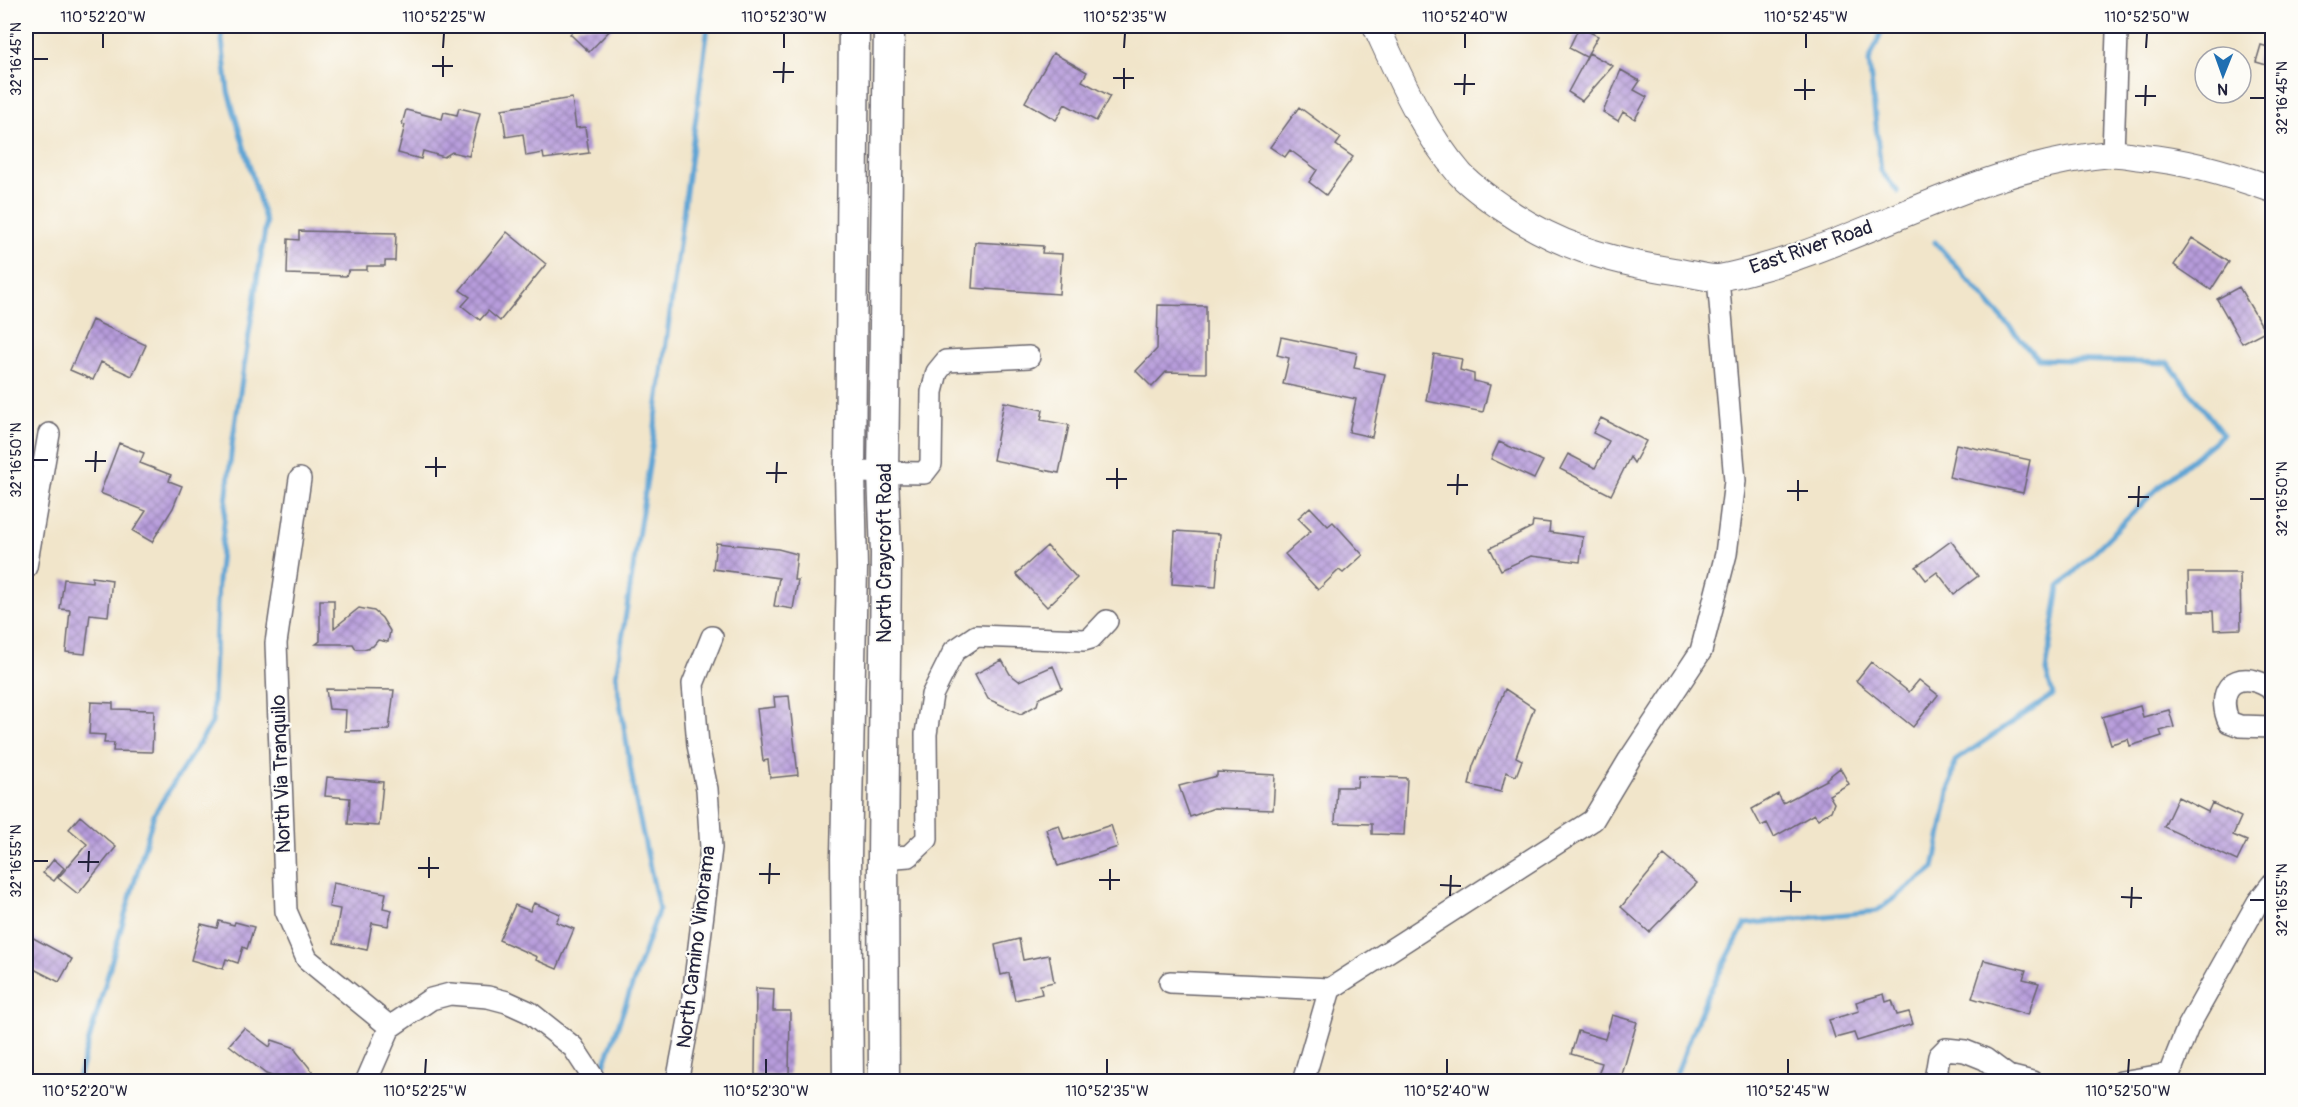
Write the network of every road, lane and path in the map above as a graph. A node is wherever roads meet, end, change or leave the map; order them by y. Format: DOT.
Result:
graph roads {
  1 [pos="854,26"];
  2 [pos="889,26"];
  3 [pos="1376,26"];
  4 [pos="2121,26"];
  5 [pos="2113,154"];
  6 [pos="2272,189"];
  7 [pos="1718,278"];
  8 [pos="1029,357"];
  9 [pos="49,434"];
  10 [pos="850,472"];
  11 [pos="883,473"];
  12 [pos="300,479"];
  13 [pos="26,567"];
  14 [pos="1107,621"];
  15 [pos="712,637"];
  16 [pos="2272,689"];
  17 [pos="2272,727"];
  18 [pos="883,858"];
  19 [pos="2272,884"];
  20 [pos="1170,982"];
  21 [pos="1330,989"];
  22 [pos="390,1027"];
  23 [pos="2168,1078"];
  24 [pos="2005,1079"];
  25 [pos="366,1082"];
  26 [pos="596,1082"];
  27 [pos="677,1082"];
  28 [pos="848,1082"];
  29 [pos="884,1082"];
  30 [pos="1303,1082"];
  31 [pos="1943,1082"];
  32 [pos="2032,1082"];
  33 [pos="2121,1082"];
  1 -- 10 [label="main road, North Craycroft Road"];
  2 -- 11 [label="main road, North Craycroft Road"];
  3 -- 7 [label="street, East River Road"];
  4 -- 5 [label="street"];
  5 -- 6 [label="street, East River Road"];
  5 -- 7 [label="street, East River Road"];
  7 -- 21 [label="street"];
  8 -- 11 [label="street"];
  9 -- 13 [label="street"];
  10 -- 11 [label="street"];
  10 -- 28 [label="main road, North Craycroft Road"];
  11 -- 18 [label="main road, North Craycroft Road"];
  12 -- 22 [label="street, North Via Tranquilo"];
  14 -- 18 [label="street"];
  15 -- 27 [label="street, North Camino Vinorama"];
  16 -- 17 [label="street"];
  18 -- 29 [label="main road, North Craycroft Road"];
  19 -- 23 [label="street"];
  20 -- 21 [label="street"];
  21 -- 30 [label="street"];
  22 -- 25 [label="street"];
  22 -- 26 [label="street"];
  23 -- 33 [label="street"];
  24 -- 31 [label="street"];
  24 -- 32 [label="street"];
}
